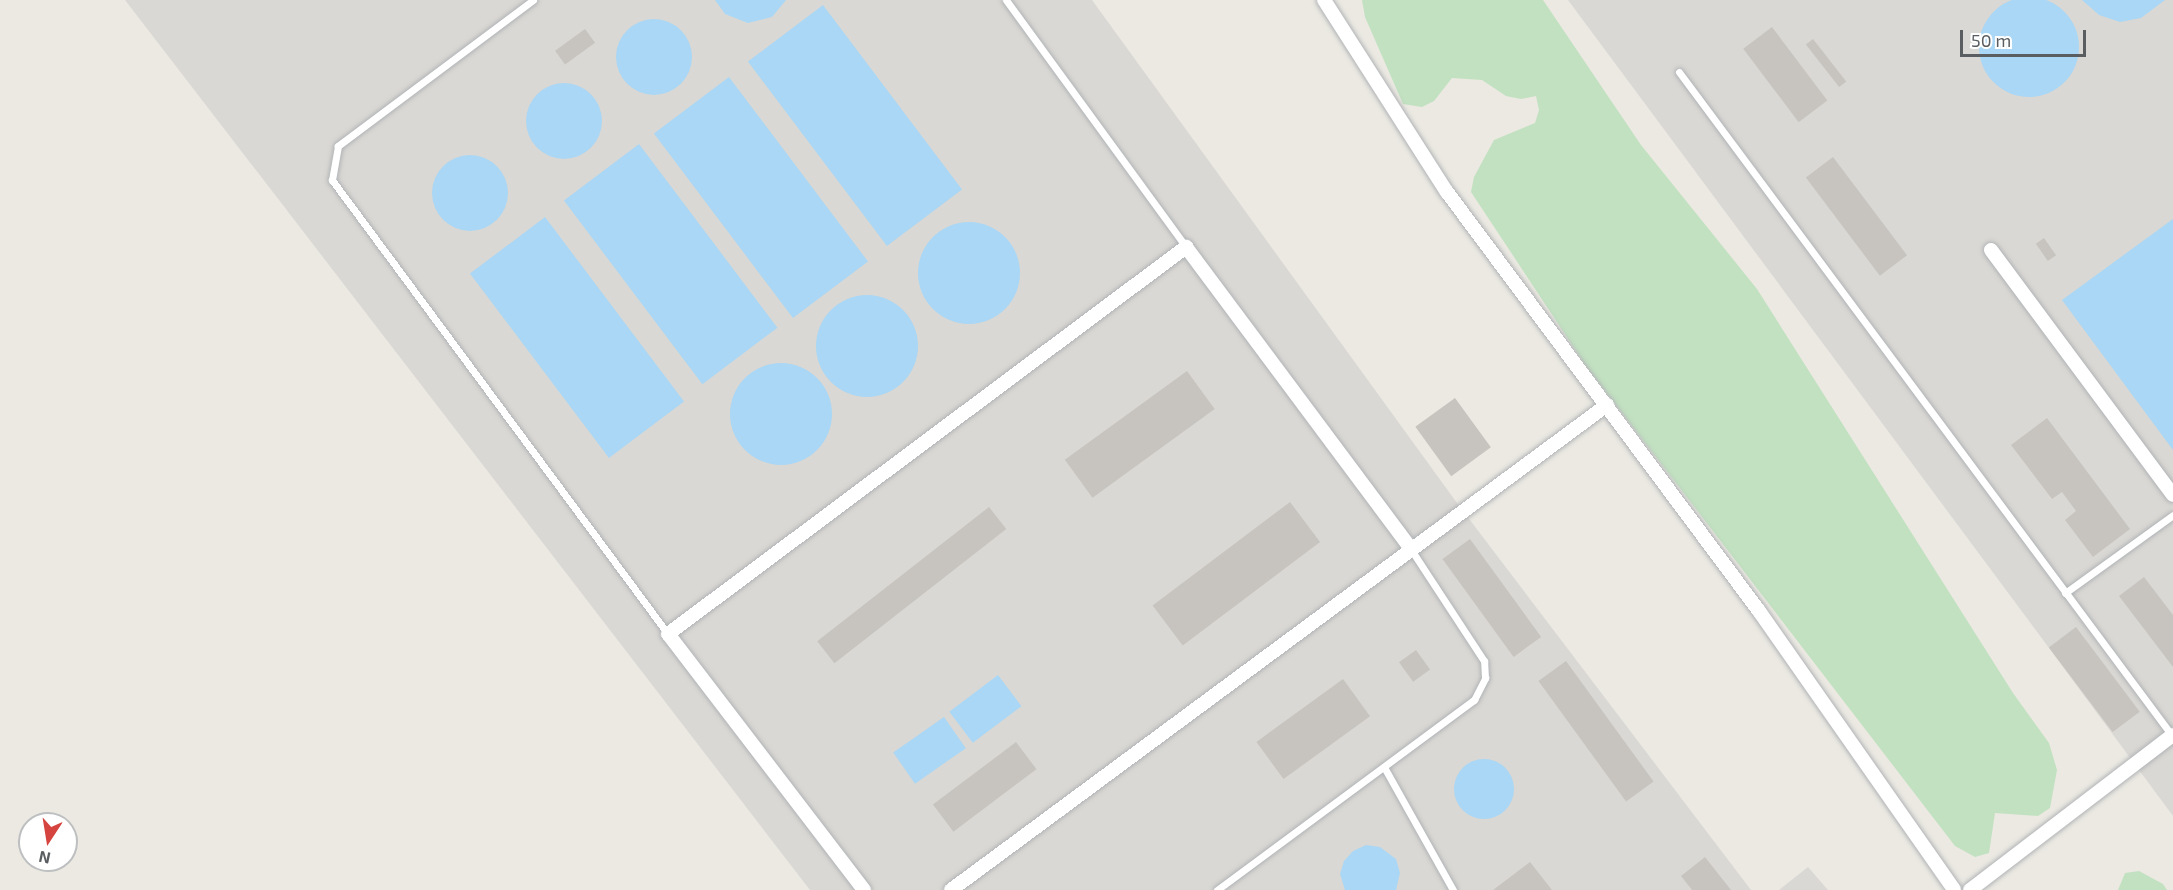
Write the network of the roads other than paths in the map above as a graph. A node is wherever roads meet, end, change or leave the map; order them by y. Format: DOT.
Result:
graph roads {
  1 [pos="533,0"];
  2 [pos="1006,0"];
  3 [pos="1324,0"];
  4 [pos="1679,72"];
  5 [pos="1186,247"];
  6 [pos="1991,250"];
  7 [pos="1607,405"];
  8 [pos="2173,495"];
  9 [pos="2173,515"];
  10 [pos="1410,548"];
  11 [pos="2065,593"];
  12 [pos="668,634"];
  13 [pos="2173,736"];
  14 [pos="1384,767"];
  15 [pos="864,890"];
  16 [pos="951,890"];
  17 [pos="1217,890"];
  18 [pos="1454,890"];
  19 [pos="1954,890"];
  20 [pos="1970,890"];
  1 -- 12 [label="lane"];
  2 -- 5 [label="lane"];
  3 -- 7 [label="street"];
  4 -- 11 [label="lane"];
  5 -- 10 [label="street"];
  5 -- 12 [label="street"];
  6 -- 8 [label="street"];
  7 -- 10 [label="street"];
  7 -- 19 [label="street"];
  9 -- 11 [label="lane"];
  10 -- 14 [label="lane"];
  10 -- 16 [label="street"];
  11 -- 13 [label="lane"];
  12 -- 15 [label="street"];
  13 -- 20 [label="street"];
  14 -- 17 [label="lane"];
  14 -- 18 [label="lane"];
}
